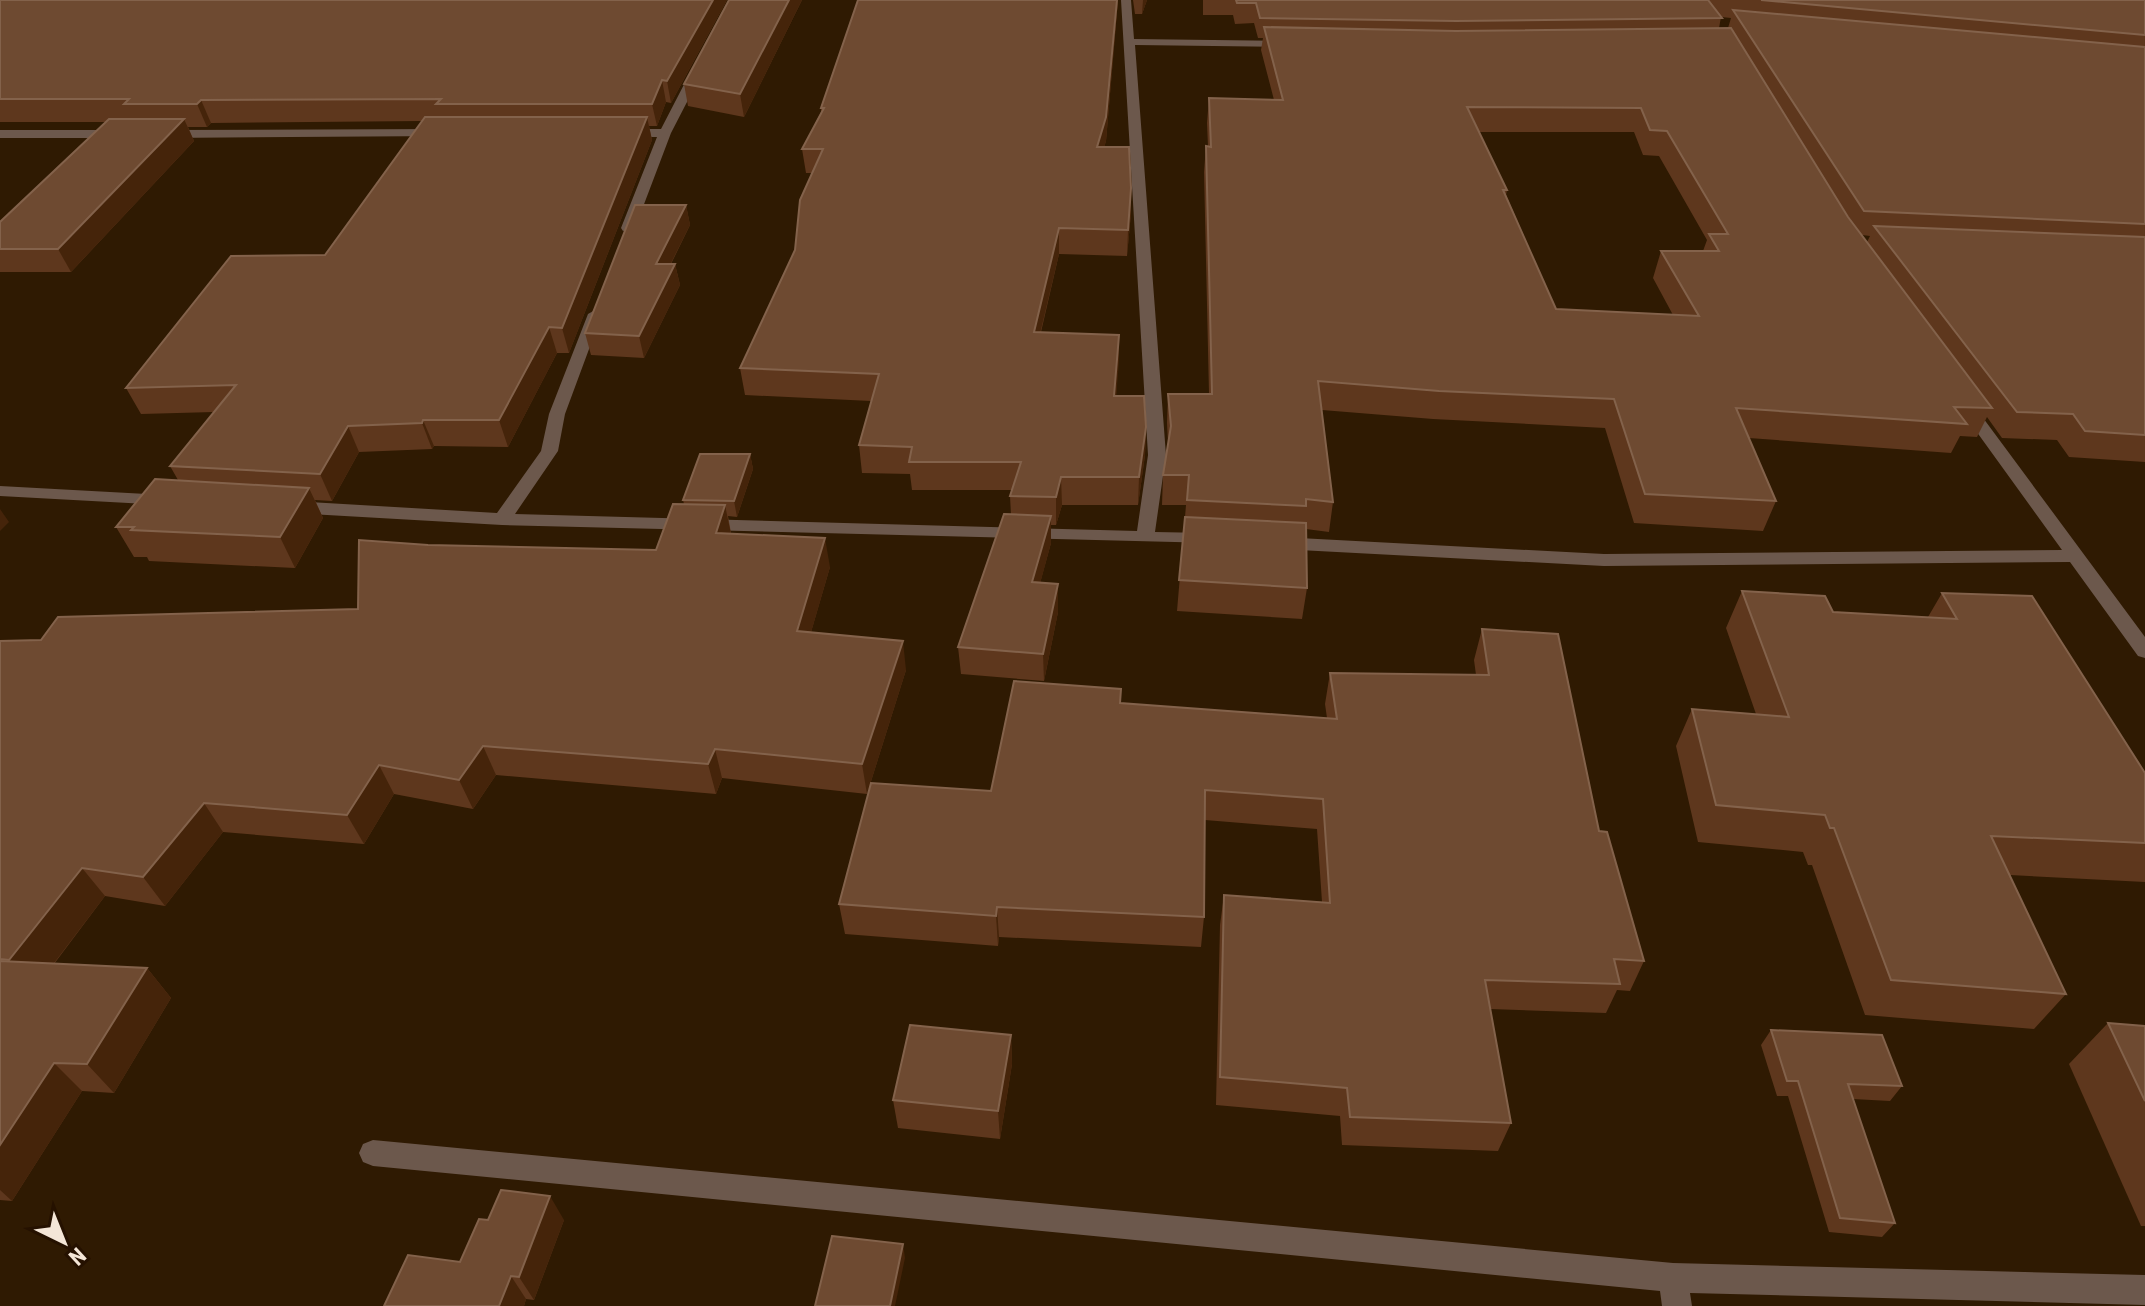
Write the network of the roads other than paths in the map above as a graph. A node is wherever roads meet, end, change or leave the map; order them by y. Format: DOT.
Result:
graph roads {
  1 [pos="1126,0"];
  2 [pos="1127,42"];
  3 [pos="1309,45"];
  4 [pos="707,53"];
  5 [pos="459,133"];
  6 [pos="618,133"];
  7 [pos="665,133"];
  8 [pos="0,134"];
  9 [pos="143,134"];
  10 [pos="158,134"];
  11 [pos="625,236"];
  12 [pos="603,295"];
  13 [pos="1957,393"];
  14 [pos="0,491"];
  15 [pos="188,501"];
  16 [pos="267,506"];
  17 [pos="502,519"];
  18 [pos="1145,536"];
  19 [pos="1224,540"];
  20 [pos="1255,541"];
  21 [pos="2075,556"];
  22 [pos="2145,651"];
  23 [pos="373,1153"];
  24 [pos="2145,1290"];
  25 [pos="1675,1292"];
  1 -- 2 [label="street"];
  2 -- 3 [label="street"];
  2 -- 18 [label="street"];
  4 -- 7 [label="street"];
  5 -- 10 [label="street"];
  6 -- 7 [label="street"];
  7 -- 11 [label="street"];
  8 -- 9 [label="street"];
  12 -- 17 [label="street"];
  13 -- 21 [label="street"];
  14 -- 15 [label="street"];
  16 -- 17 [label="street"];
  17 -- 18 [label="street"];
  18 -- 19 [label="street"];
  20 -- 21 [label="street"];
  21 -- 22 [label="street"];
  23 -- 25 [label="street"];
  24 -- 25 [label="street"];
}
